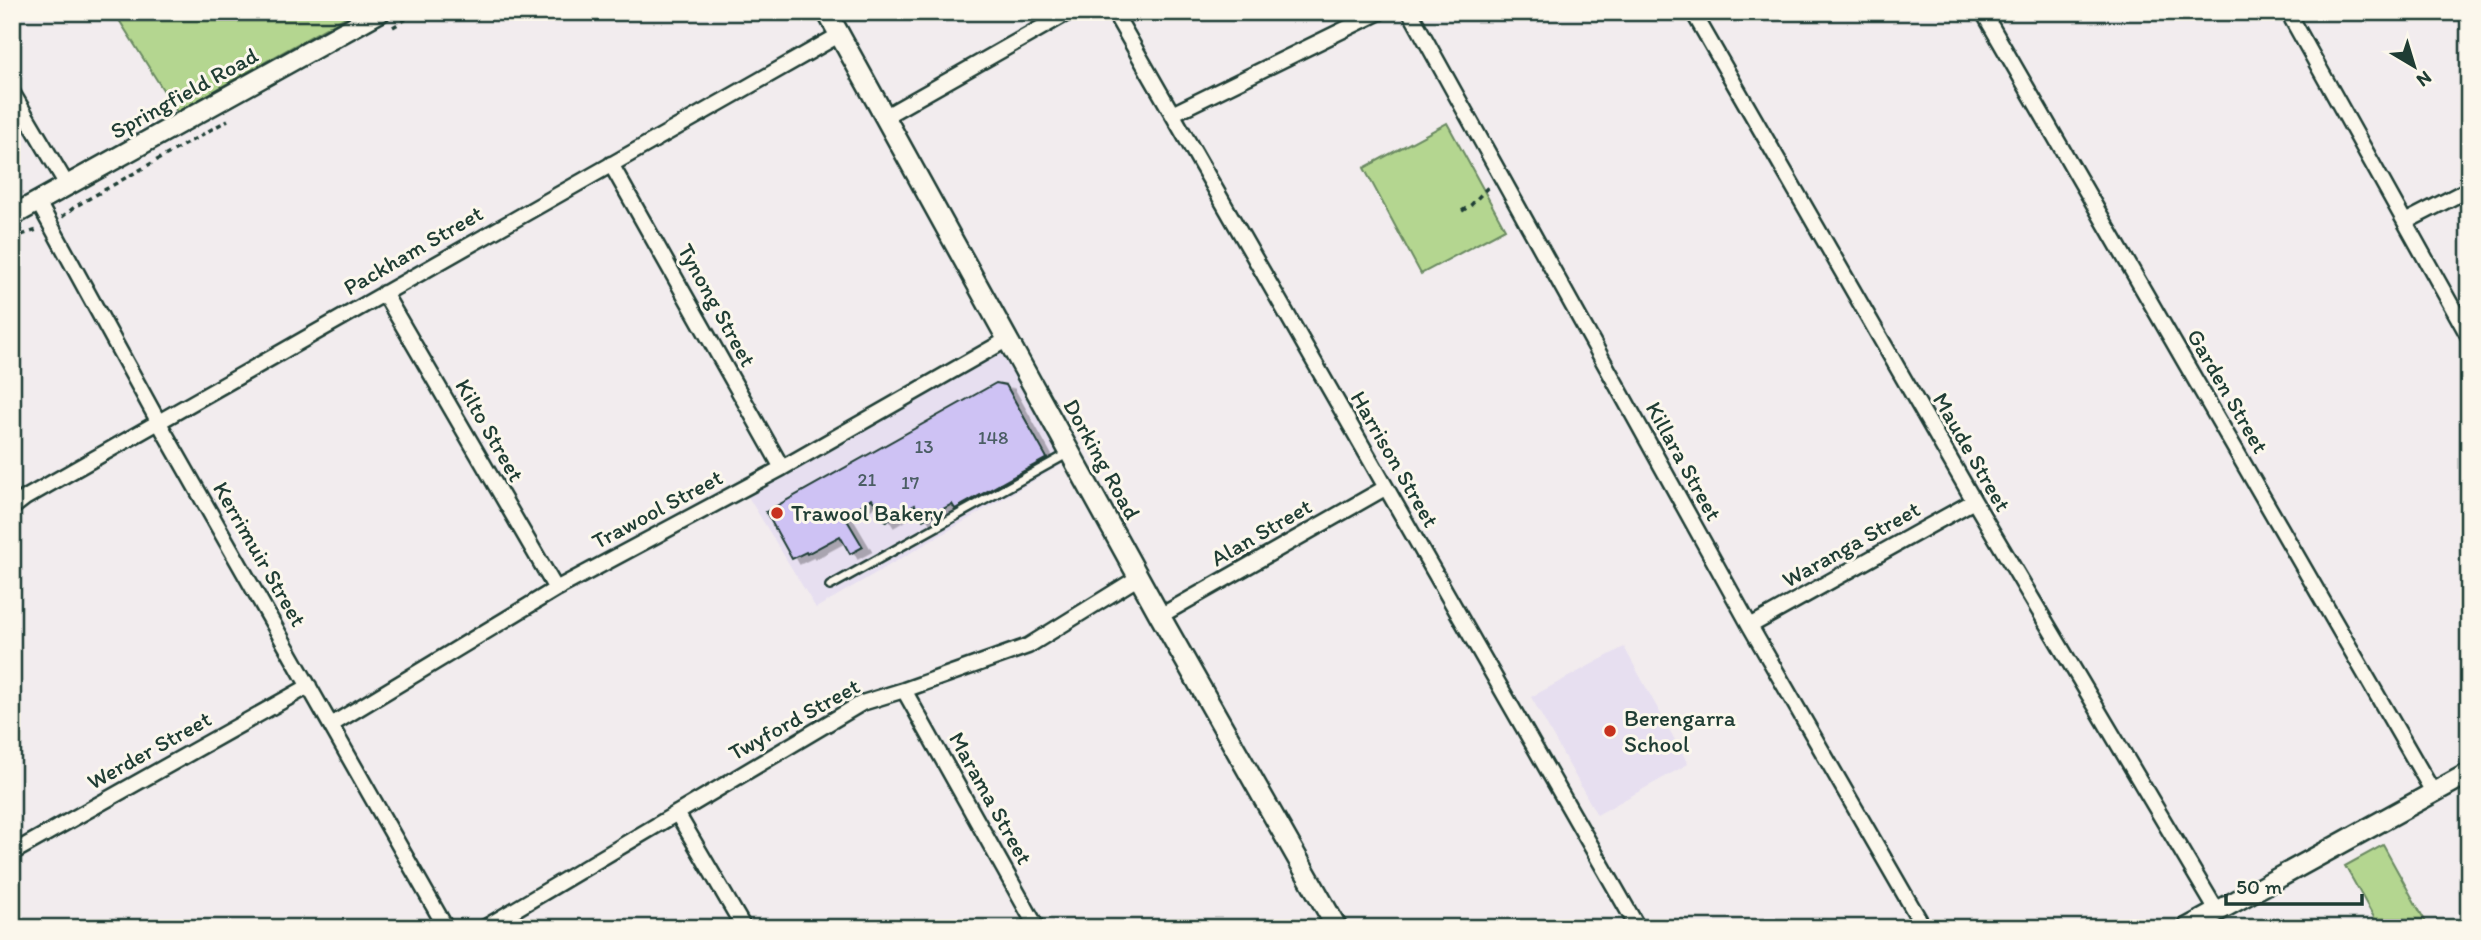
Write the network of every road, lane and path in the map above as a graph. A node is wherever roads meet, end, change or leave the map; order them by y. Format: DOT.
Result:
graph roads {
  1 [pos="380,12"];
  2 [pos="827,12"];
  3 [pos="1069,12"];
  4 [pos="1114,12"];
  5 [pos="1380,12"];
  6 [pos="1410,12"];
  7 [pos="1693,12"];
  8 [pos="1983,12"];
  9 [pos="2288,12"];
  10 [pos="839,35"];
  11 [pos="12,92"];
  12 [pos="1174,113"];
  13 [pos="884,117"];
  14 [pos="611,164"];
  15 [pos="1500,175"];
  16 [pos="67,185"];
  17 [pos="2469,189"];
  18 [pos="38,202"];
  19 [pos="1462,211"];
  20 [pos="12,216"];
  21 [pos="2405,222"];
  22 [pos="35,231"];
  23 [pos="12,237"];
  24 [pos="384,293"];
  25 [pos="2469,337"];
  26 [pos="1008,339"];
  27 [pos="158,421"];
  28 [pos="1070,453"];
  29 [pos="782,468"];
  30 [pos="1385,488"];
  31 [pos="1973,501"];
  32 [pos="12,508"];
  33 [pos="1139,577"];
  34 [pos="831,586"];
  35 [pos="556,589"];
  36 [pos="1160,616"];
  37 [pos="1750,626"];
  38 [pos="309,686"];
  39 [pos="904,690"];
  40 [pos="331,725"];
  41 [pos="2469,773"];
  42 [pos="2433,792"];
  43 [pos="677,813"];
  44 [pos="12,853"];
  45 [pos="2217,911"];
  46 [pos="446,928"];
  47 [pos="484,928"];
  48 [pos="744,928"];
  49 [pos="1037,928"];
  50 [pos="1337,928"];
  51 [pos="1637,928"];
  52 [pos="1924,928"];
  53 [pos="2188,928"];
  1 -- 16 [label="street, Springfield Road"];
  2 -- 10 [label="street, Dorking Road"];
  3 -- 13 [label="street"];
  4 -- 12 [label="street, Harrison Street"];
  5 -- 12 [label="street"];
  6 -- 15 [label="street, Killara Street"];
  7 -- 31 [label="street, Maude Street"];
  8 -- 42 [label="street, Garden Street"];
  9 -- 21 [label="street"];
  10 -- 13 [label="street, Dorking Road"];
  10 -- 14 [label="street, Packham Street"];
  11 -- 16 [label="street"];
  12 -- 30 [label="street, Harrison Street"];
  13 -- 26 [label="street, Dorking Road"];
  14 -- 24 [label="street, Packham Street"];
  14 -- 29 [label="street, Tynong Street"];
  15 -- 19 [label="path"];
  15 -- 37 [label="street, Killara Street"];
  16 -- 18 [label="street, Springfield Road"];
  17 -- 21 [label="street"];
  18 -- 20 [label="street, Springfield Road"];
  18 -- 27 [label="street, Kerrimuir Street"];
  21 -- 25 [label="street"];
  22 -- 23 [label="path"];
  24 -- 27 [label="street, Packham Street"];
  24 -- 35 [label="street, Kilto Street"];
  26 -- 28 [label="street, Dorking Road"];
  26 -- 29 [label="street, Trawool Street"];
  27 -- 32 [label="street, Packham Street"];
  27 -- 38 [label="street, Kerrimuir Street"];
  28 -- 33 [label="street, Dorking Road"];
  28 -- 34 [label="lane"];
  29 -- 35 [label="street, Trawool Street"];
  30 -- 36 [label="street, Alan Street"];
  30 -- 51 [label="street, Harrison Street"];
  31 -- 37 [label="street, Waranga Street"];
  31 -- 45 [label="street, Maude Street"];
  33 -- 36 [label="street, Dorking Road"];
  33 -- 39 [label="street, Twyford Street"];
  35 -- 40 [label="street, Trawool Street"];
  36 -- 50 [label="street, Dorking Road"];
  37 -- 52 [label="street, Killara Street"];
  38 -- 40 [label="street, Kerrimuir Street"];
  38 -- 44 [label="street, Werder Street"];
  39 -- 43 [label="street, Twyford Street"];
  39 -- 49 [label="street, Marama Street"];
  40 -- 46 [label="street, Kerrimuir Street"];
  41 -- 42 [label="street"];
  42 -- 45 [label="street"];
  43 -- 47 [label="street, Twyford Street"];
  43 -- 48 [label="street"];
  45 -- 53 [label="street"];
}
